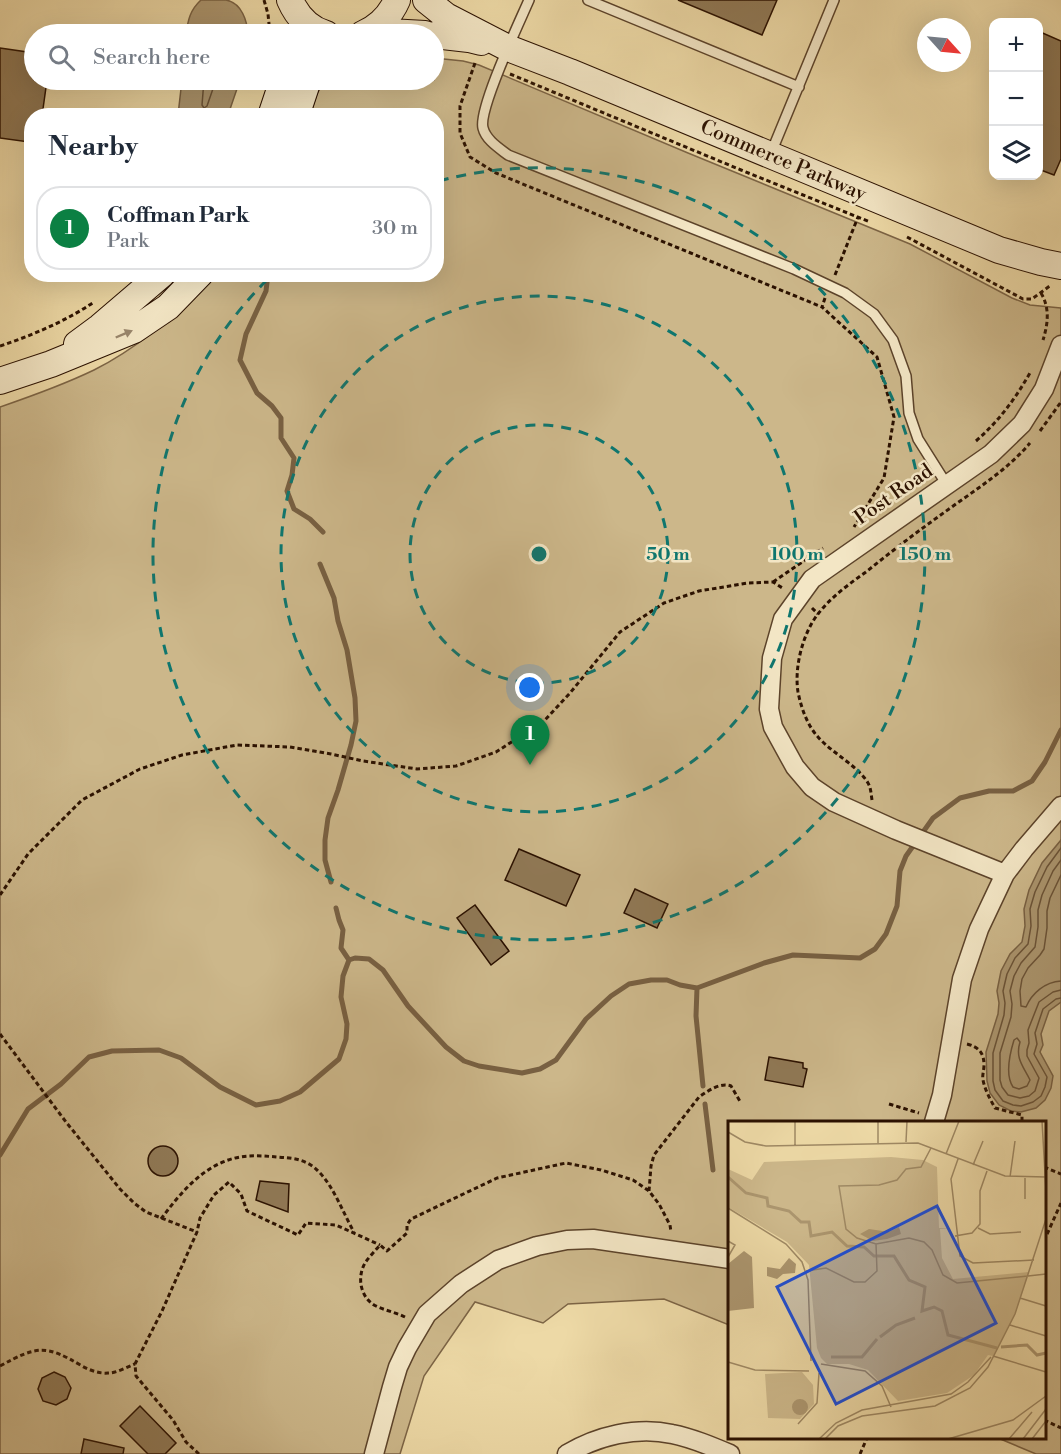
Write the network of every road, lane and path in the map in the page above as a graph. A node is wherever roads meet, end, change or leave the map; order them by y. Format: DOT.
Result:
graph roads {
  1 [pos="264,0"];
  2 [pos="397,0"];
  3 [pos="426,0"];
  4 [pos="529,0"];
  5 [pos="588,0"];
  6 [pos="834,0"];
  7 [pos="292,4"];
  8 [pos="269,24"];
  9 [pos="292,24"];
  10 [pos="307,24"];
  11 [pos="380,24"];
  12 [pos="444,36"];
  13 [pos="504,59"];
  14 [pos="475,62"];
  15 [pos="799,87"];
  16 [pos="280,90"];
  17 [pos="305,90"];
  18 [pos="274,108"];
  19 [pos="299,108"];
  20 [pos="770,155"];
  21 [pos="858,217"];
  22 [pos="869,221"];
  23 [pos="903,234"];
  24 [pos="1056,276"];
  25 [pos="153,282"];
  26 [pos="192,282"];
  27 [pos="830,286"];
  28 [pos="97,300"];
  29 [pos="1061,345"];
  30 [pos="0,346"];
  31 [pos="51,364"];
  32 [pos="0,381"];
  33 [pos="1061,402"];
  34 [pos="1040,431"];
  35 [pos="1034,439"];
  36 [pos="947,485"];
  37 [pos="854,527"];
  38 [pos="773,582"];
  39 [pos="873,804"];
  40 [pos="1061,806"];
  41 [pos="1005,874"];
  42 [pos="0,895"];
  43 [pos="0,1034"];
  44 [pos="966,1044"];
  45 [pos="741,1103"];
  46 [pos="889,1104"];
  47 [pos="935,1121"];
  48 [pos="1022,1121"];
  49 [pos="1046,1168"];
  50 [pos="1061,1174"];
  51 [pos="649,1191"];
  52 [pos="1061,1203"];
  53 [pos="161,1219"];
  54 [pos="197,1232"];
  55 [pos="355,1233"];
  56 [pos="1046,1237"];
  57 [pos="380,1245"];
  58 [pos="669,1250"];
  59 [pos="728,1259"];
  60 [pos="420,1327"];
  61 [pos="135,1364"];
  62 [pos="0,1366"];
  63 [pos="1046,1421"];
  64 [pos="1061,1428"];
  65 [pos="866,1439"];
  66 [pos="199,1454"];
  67 [pos="374,1454"];
  68 [pos="567,1454"];
  69 [pos="730,1454"];
  70 [pos="860,1454"];
  1 -- 8 [label="path"];
  2 -- 11 [label="street"];
  3 -- 13 [label="street, Commerce Parkway"];
  4 -- 13 [label="lane"];
  5 -- 15 [label="lane"];
  6 -- 15 [label="lane"];
  7 -- 9 [label="street"];
  7 -- 10 [label="street"];
  12 -- 13 [label="street, Commerce Parkway"];
  13 -- 14 [label="path"];
  13 -- 20 [label="street, Commerce Parkway"];
  13 -- 21 [label="path"];
  13 -- 27 [label="lane"];
  15 -- 20 [label="lane"];
  16 -- 18 [label="street"];
  17 -- 19 [label="street"];
  20 -- 24 [label="street, Commerce Parkway"];
  21 -- 22 [label="path"];
  21 -- 27 [label="path"];
  23 -- 24 [label="path"];
  25 -- 31 [label="street"];
  31 -- 26 [label="street, one-way"];
  27 -- 36 [label="lane"];
  27 -- 37 [label="path"];
  28 -- 30 [label="path"];
  29 -- 36 [label="street, Post Road"];
  31 -- 32 [label="street"];
  33 -- 34 [label="path"];
  35 -- 39 [label="path"];
  36 -- 41 [label="street, Post Road"];
  38 -- 42 [label="path"];
  40 -- 41 [label="street"];
  41 -- 47 [label="street"];
  43 -- 53 [label="path"];
  44 -- 48 [label="path"];
  45 -- 51 [label="path"];
  46 -- 47 [label="path"];
  49 -- 50 [label="path"];
  51 -- 57 [label="path"];
  51 -- 58 [label="path"];
  52 -- 56 [label="path"];
  53 -- 54 [label="path"];
  53 -- 55 [label="path"];
  54 -- 55 [label="path"];
  54 -- 61 [label="path"];
  55 -- 57 [label="path"];
  57 -- 60 [label="path"];
  58 -- 59 [label="street"];
  58 -- 60 [label="street"];
  60 -- 67 [label="street"];
  61 -- 62 [label="path"];
  61 -- 66 [label="path"];
  63 -- 64 [label="path"];
  65 -- 70 [label="path"];
  68 -- 69 [label="street"];
}
